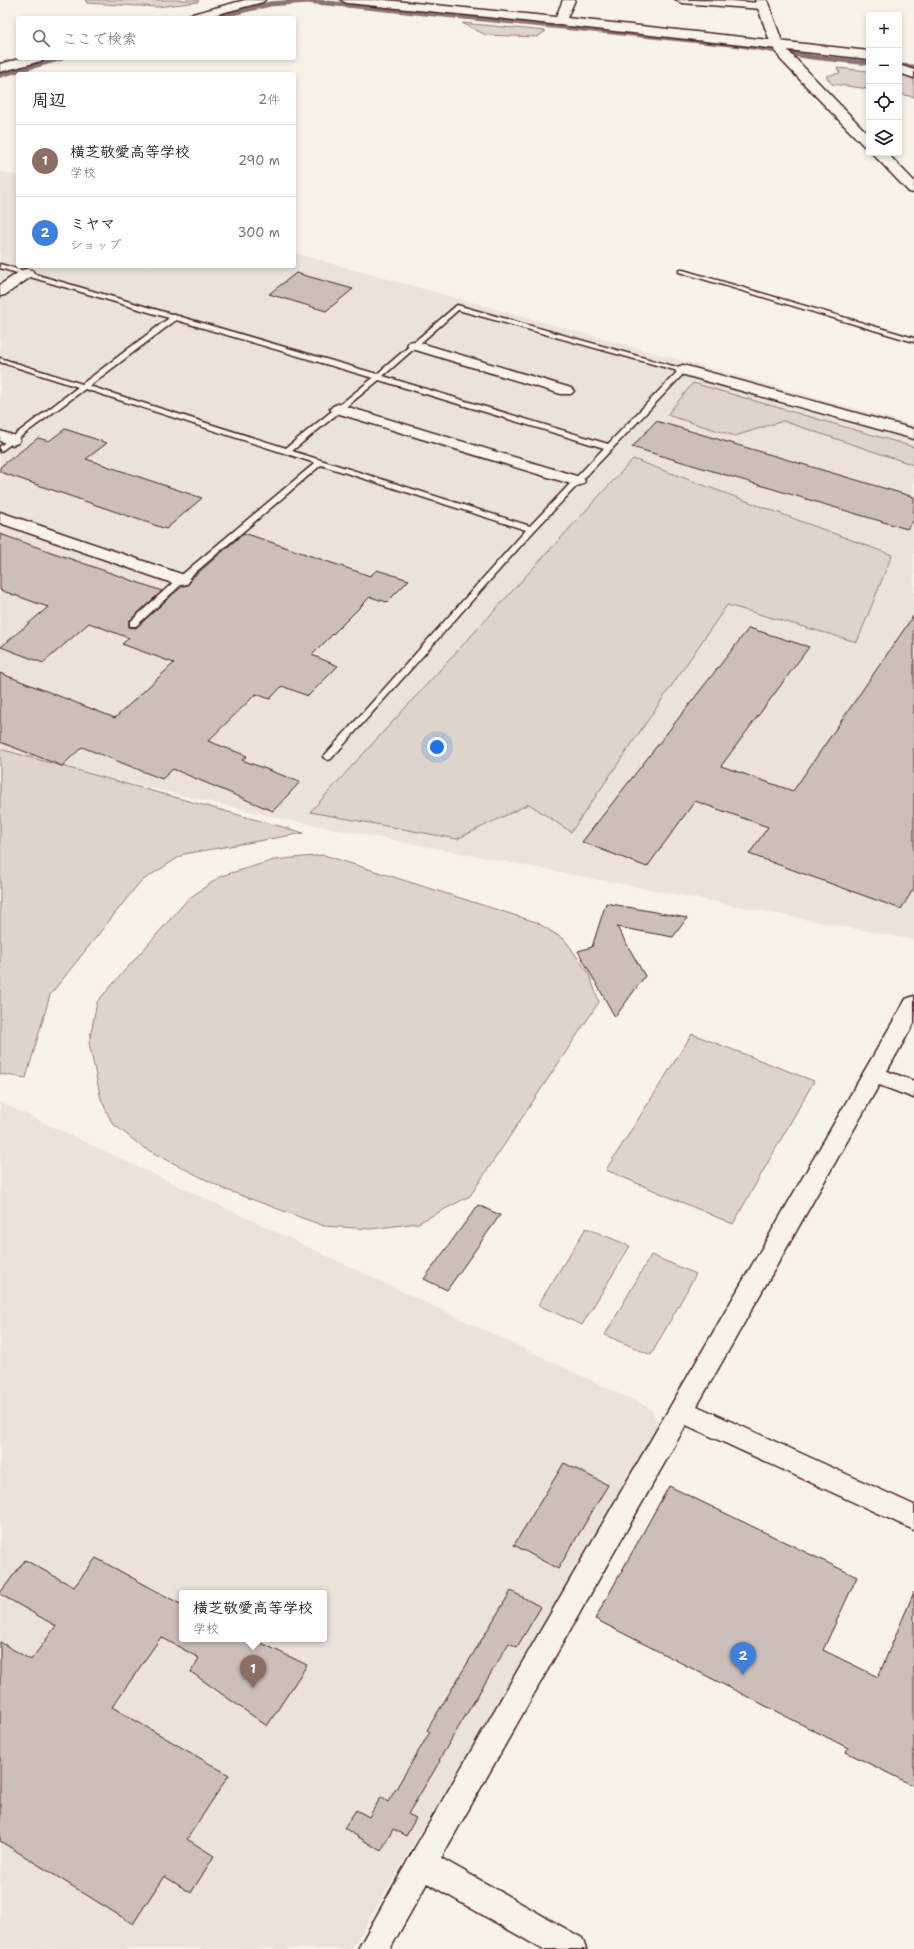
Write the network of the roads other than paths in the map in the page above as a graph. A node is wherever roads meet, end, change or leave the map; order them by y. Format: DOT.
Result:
graph roads {
  1 [pos="259,0"];
  2 [pos="347,0"];
  3 [pos="351,0"];
  4 [pos="493,0"];
  5 [pos="569,0"];
  6 [pos="682,0"];
  7 [pos="761,3"];
  8 [pos="488,13"];
  9 [pos="197,16"];
  10 [pos="560,21"];
  11 [pos="777,44"];
  12 [pos="866,55"];
  13 [pos="786,57"];
  14 [pos="902,59"];
  15 [pos="30,60"];
  16 [pos="914,61"];
  17 [pos="866,66"];
  18 [pos="0,68"];
  19 [pos="902,69"];
  20 [pos="902,70"];
  21 [pos="914,70"];
  22 [pos="914,74"];
  23 [pos="866,140"];
  24 [pos="882,156"];
  25 [pos="914,190"];
  26 [pos="0,266"];
  27 [pos="681,271"];
  28 [pos="27,273"];
  29 [pos="0,292"];
  30 [pos="175,317"];
  31 [pos="914,340"];
  32 [pos="414,345"];
  33 [pos="0,360"];
  34 [pos="683,370"];
  35 [pos="378,376"];
  36 [pos="84,387"];
  37 [pos="566,391"];
  38 [pos="338,409"];
  39 [pos="914,434"];
  40 [pos="4,442"];
  41 [pos="609,447"];
  42 [pos="287,451"];
  43 [pos="320,462"];
  44 [pos="577,481"];
  45 [pos="0,517"];
  46 [pos="531,529"];
  47 [pos="181,580"];
  48 [pos="134,624"];
  49 [pos="328,757"];
  50 [pos="914,1004"];
  51 [pos="874,1075"];
  52 [pos="914,1090"];
  53 [pos="681,1411"];
  54 [pos="914,1518"];
  55 [pos="422,1863"];
  56 [pos="373,1949"];
  57 [pos="570,1949"];
  1 -- 9 [label="street"];
  2 -- 3 [label="street"];
  3 -- 8 [label="street"];
  4 -- 8 [label="street"];
  5 -- 10 [label="street"];
  6 -- 7 [label="street"];
  7 -- 11 [label="street"];
  8 -- 10 [label="street"];
  10 -- 11 [label="street"];
  11 -- 12 [label="street"];
  11 -- 13 [label="street"];
  13 -- 17 [label="street"];
  13 -- 23 [label="street"];
  14 -- 16 [label="street"];
  15 -- 18 [label="street"];
  19 -- 21 [label="street"];
  20 -- 22 [label="street"];
  24 -- 25 [label="street"];
  26 -- 28 [label="lane"];
  27 -- 31 [label="lane"];
  28 -- 29 [label="street"];
  28 -- 30 [label="lane"];
  30 -- 35 [label="lane"];
  30 -- 36 [label="lane"];
  32 -- 34 [label="lane"];
  32 -- 35 [label="lane"];
  32 -- 37 [label="street"];
  33 -- 36 [label="lane"];
  34 -- 39 [label="street"];
  34 -- 41 [label="lane"];
  35 -- 38 [label="lane"];
  35 -- 41 [label="lane"];
  36 -- 40 [label="lane"];
  36 -- 42 [label="lane"];
  38 -- 42 [label="lane"];
  38 -- 44 [label="street"];
  41 -- 44 [label="lane"];
  42 -- 43 [label="lane"];
  43 -- 46 [label="lane"];
  43 -- 47 [label="lane"];
  44 -- 46 [label="lane"];
  45 -- 47 [label="street"];
  46 -- 49 [label="lane"];
  47 -- 48 [label="lane"];
  50 -- 51 [label="street"];
  51 -- 52 [label="street"];
  51 -- 53 [label="street"];
  53 -- 54 [label="street"];
  53 -- 55 [label="street"];
  55 -- 56 [label="street"];
  55 -- 57 [label="street"];
}
